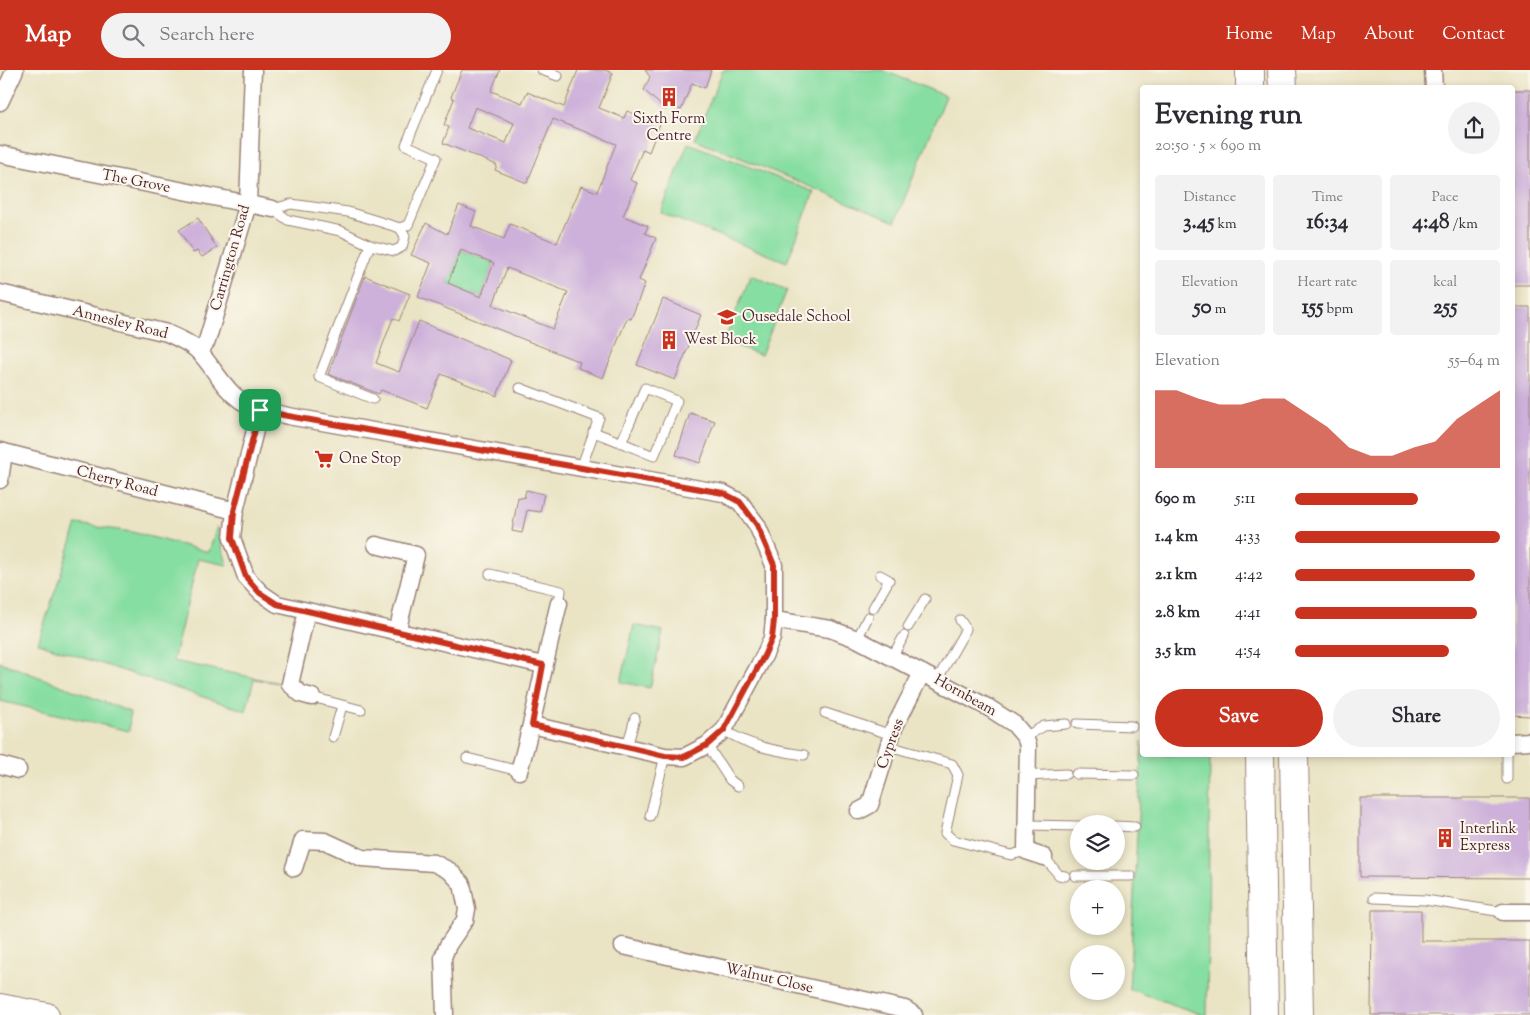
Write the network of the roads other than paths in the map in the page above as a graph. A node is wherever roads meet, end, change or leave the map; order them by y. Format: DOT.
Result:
graph roads {
  1 [pos="15,70"];
  2 [pos="253,70"];
  3 [pos="437,70"];
  4 [pos="542,70"];
  5 [pos="1250,70"];
  6 [pos="1282,70"];
  7 [pos="1433,70"];
  8 [pos="558,76"];
  9 [pos="1250,85"];
  10 [pos="1283,85"];
  11 [pos="1434,85"];
  12 [pos="0,102"];
  13 [pos="0,154"];
  14 [pos="248,204"];
  15 [pos="272,209"];
  16 [pos="400,228"];
  17 [pos="370,245"];
  18 [pos="0,293"];
  19 [pos="199,352"];
  20 [pos="520,388"];
  21 [pos="373,399"];
  22 [pos="260,410"];
  23 [pos="593,432"];
  24 [pos="622,443"];
  25 [pos="2,452"];
  26 [pos="581,468"];
  27 [pos="0,480"];
  28 [pos="234,511"];
  29 [pos="376,545"];
  30 [pos="490,574"];
  31 [pos="880,575"];
  32 [pos="925,599"];
  33 [pos="559,603"];
  34 [pos="873,608"];
  35 [pos="307,611"];
  36 [pos="868,617"];
  37 [pos="774,620"];
  38 [pos="960,620"];
  39 [pos="908,627"];
  40 [pos="397,632"];
  41 [pos="904,636"];
  42 [pos="857,639"];
  43 [pos="892,657"];
  44 [pos="543,665"];
  45 [pos="922,673"];
  46 [pos="937,680"];
  47 [pos="312,697"];
  48 [pos="342,706"];
  49 [pos="361,710"];
  50 [pos="825,713"];
  51 [pos="635,718"];
  52 [pos="1066,724"];
  53 [pos="1077,724"];
  54 [pos="532,725"];
  55 [pos="1132,726"];
  56 [pos="724,730"];
  57 [pos="333,737"];
  58 [pos="1025,737"];
  59 [pos="890,740"];
  60 [pos="1530,741"];
  61 [pos="1515,742"];
  62 [pos="707,745"];
  63 [pos="627,747"];
  64 [pos="804,755"];
  65 [pos="665,756"];
  66 [pos="1260,757"];
  67 [pos="1294,757"];
  68 [pos="1507,757"];
  69 [pos="467,758"];
  70 [pos="0,765"];
  71 [pos="18,770"];
  72 [pos="519,772"];
  73 [pos="1066,774"];
  74 [pos="1076,774"];
  75 [pos="1134,775"];
  76 [pos="1027,776"];
  77 [pos="1507,779"];
  78 [pos="738,786"];
  79 [pos="859,811"];
  80 [pos="650,816"];
  81 [pos="1027,825"];
  82 [pos="1070,826"];
  83 [pos="1125,826"];
  84 [pos="1135,827"];
  85 [pos="1026,851"];
  86 [pos="1044,857"];
  87 [pos="294,868"];
  88 [pos="1131,876"];
  89 [pos="1374,898"];
  90 [pos="1503,912"];
  91 [pos="1530,912"];
  92 [pos="623,946"];
  93 [pos="1298,1005"];
  94 [pos="0,1006"];
  95 [pos="47,1015"];
  96 [pos="445,1015"];
  97 [pos="914,1015"];
  98 [pos="1264,1015"];
  1 -- 12 [label="street"];
  2 -- 14 [label="street, Carrington Road"];
  3 -- 16 [label="lane"];
  4 -- 8 [label="lane"];
  5 -- 9 [label="highway"];
  6 -- 10 [label="highway"];
  7 -- 11 [label="street"];
  13 -- 14 [label="street, The Grove"];
  14 -- 15 [label="street, The Grove"];
  14 -- 19 [label="street, Carrington Road"];
  15 -- 16 [label="lane"];
  15 -- 17 [label="lane"];
  16 -- 17 [label="lane"];
  17 -- 21 [label="lane"];
  18 -- 19 [label="street, Annesley Road"];
  19 -- 22 [label="street, Annesley Road"];
  20 -- 23 [label="lane"];
  22 -- 26 [label="street, Annesley Road"];
  22 -- 28 [label="street"];
  23 -- 24 [label="lane"];
  23 -- 26 [label="lane"];
  24 -- 24 [label="lane"];
  25 -- 27 [label="street"];
  25 -- 28 [label="street, Cherry Road"];
  26 -- 37 [label="street, Annesley Road"];
  28 -- 35 [label="street"];
  29 -- 40 [label="street"];
  30 -- 33 [label="lane"];
  31 -- 34 [label="lane"];
  32 -- 39 [label="lane"];
  33 -- 44 [label="street"];
  35 -- 40 [label="street"];
  35 -- 47 [label="street"];
  36 -- 42 [label="lane"];
  37 -- 42 [label="street, Hornbeam"];
  37 -- 56 [label="street, Annesley Road"];
  38 -- 46 [label="lane"];
  40 -- 44 [label="street"];
  41 -- 43 [label="lane"];
  42 -- 43 [label="street, Hornbeam"];
  43 -- 45 [label="street, Hornbeam"];
  44 -- 54 [label="street"];
  45 -- 46 [label="street, Hornbeam"];
  45 -- 59 [label="street, Cypress"];
  46 -- 58 [label="street, Hornbeam"];
  47 -- 48 [label="lane"];
  48 -- 49 [label="lane"];
  48 -- 57 [label="lane"];
  50 -- 59 [label="lane"];
  51 -- 63 [label="lane"];
  52 -- 58 [label="lane"];
  53 -- 55 [label="lane"];
  54 -- 63 [label="street, Annesley Road"];
  54 -- 72 [label="street"];
  56 -- 62 [label="street, Annesley Road"];
  56 -- 64 [label="lane"];
  58 -- 76 [label="street"];
  59 -- 79 [label="street, Cypress"];
  59 -- 85 [label="lane"];
  60 -- 61 [label="street"];
  62 -- 65 [label="street, Annesley Road"];
  62 -- 78 [label="lane"];
  63 -- 65 [label="street, Annesley Road"];
  65 -- 80 [label="lane"];
  66 -- 98 [label="highway"];
  67 -- 93 [label="highway"];
  68 -- 77 [label="lane"];
  69 -- 72 [label="lane"];
  70 -- 71 [label="street"];
  73 -- 76 [label="lane"];
  74 -- 75 [label="lane"];
  76 -- 81 [label="street"];
  81 -- 82 [label="lane"];
  81 -- 85 [label="street"];
  83 -- 84 [label="lane"];
  85 -- 86 [label="street"];
  86 -- 88 [label="lane"];
  87 -- 96 [label="street"];
  89 -- 90 [label="lane"];
  90 -- 91 [label="street"];
  92 -- 97 [label="street, Walnut Close"];
  94 -- 95 [label="street"];
}
